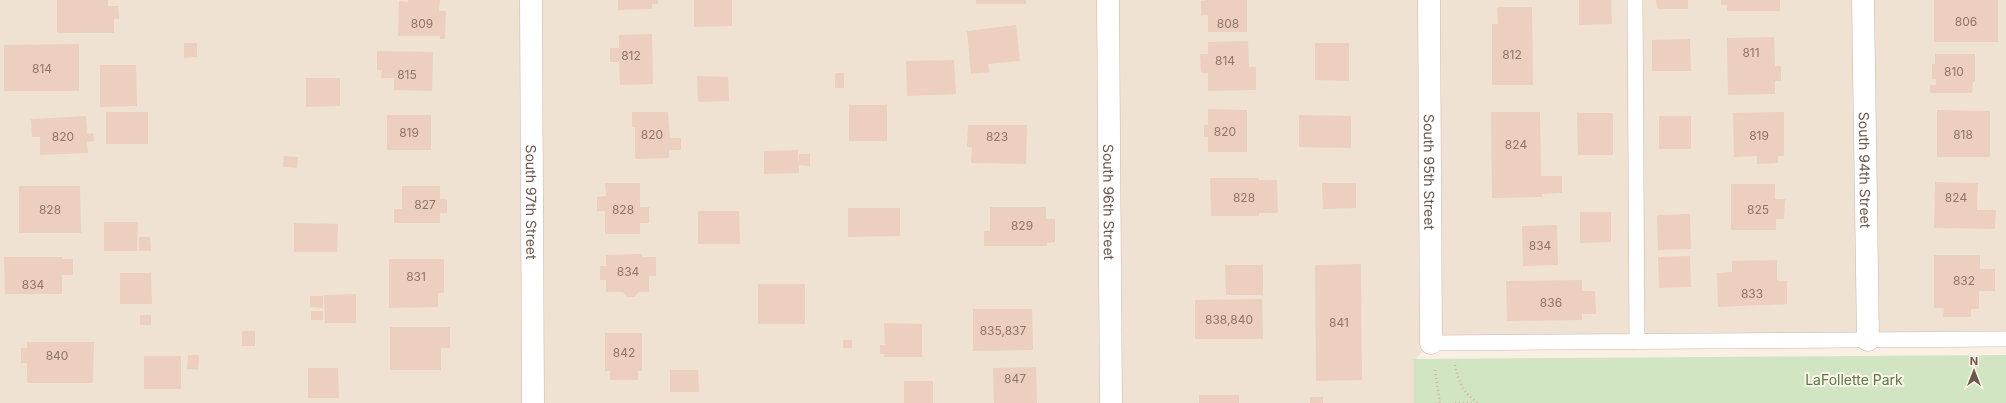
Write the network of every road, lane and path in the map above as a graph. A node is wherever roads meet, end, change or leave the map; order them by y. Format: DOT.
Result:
graph roads {
  1 [pos="531,0"];
  2 [pos="1108,0"];
  3 [pos="1429,0"];
  4 [pos="1635,0"];
  5 [pos="1863,0"];
  6 [pos="2006,339"];
  7 [pos="1868,340"];
  8 [pos="1637,342"];
  9 [pos="1442,343"];
  10 [pos="533,403"];
  11 [pos="1111,403"];
  12 [pos="1440,403"];
  13 [pos="1455,403"];
  14 [pos="1472,403"];
  15 [pos="1478,403"];
  1 -- 10 [label="street, South 97th Street"];
  2 -- 11 [label="street, South 96th Street"];
  3 -- 9 [label="street, South 95th Street"];
  4 -- 8 [label="lane"];
  5 -- 7 [label="street, South 94th Street"];
  6 -- 7 [label="lane"];
  7 -- 8 [label="lane"];
  8 -- 9 [label="lane"];
  9 -- 12 [label="path"];
  9 -- 15 [label="path"];
  13 -- 14 [label="path"];
}
